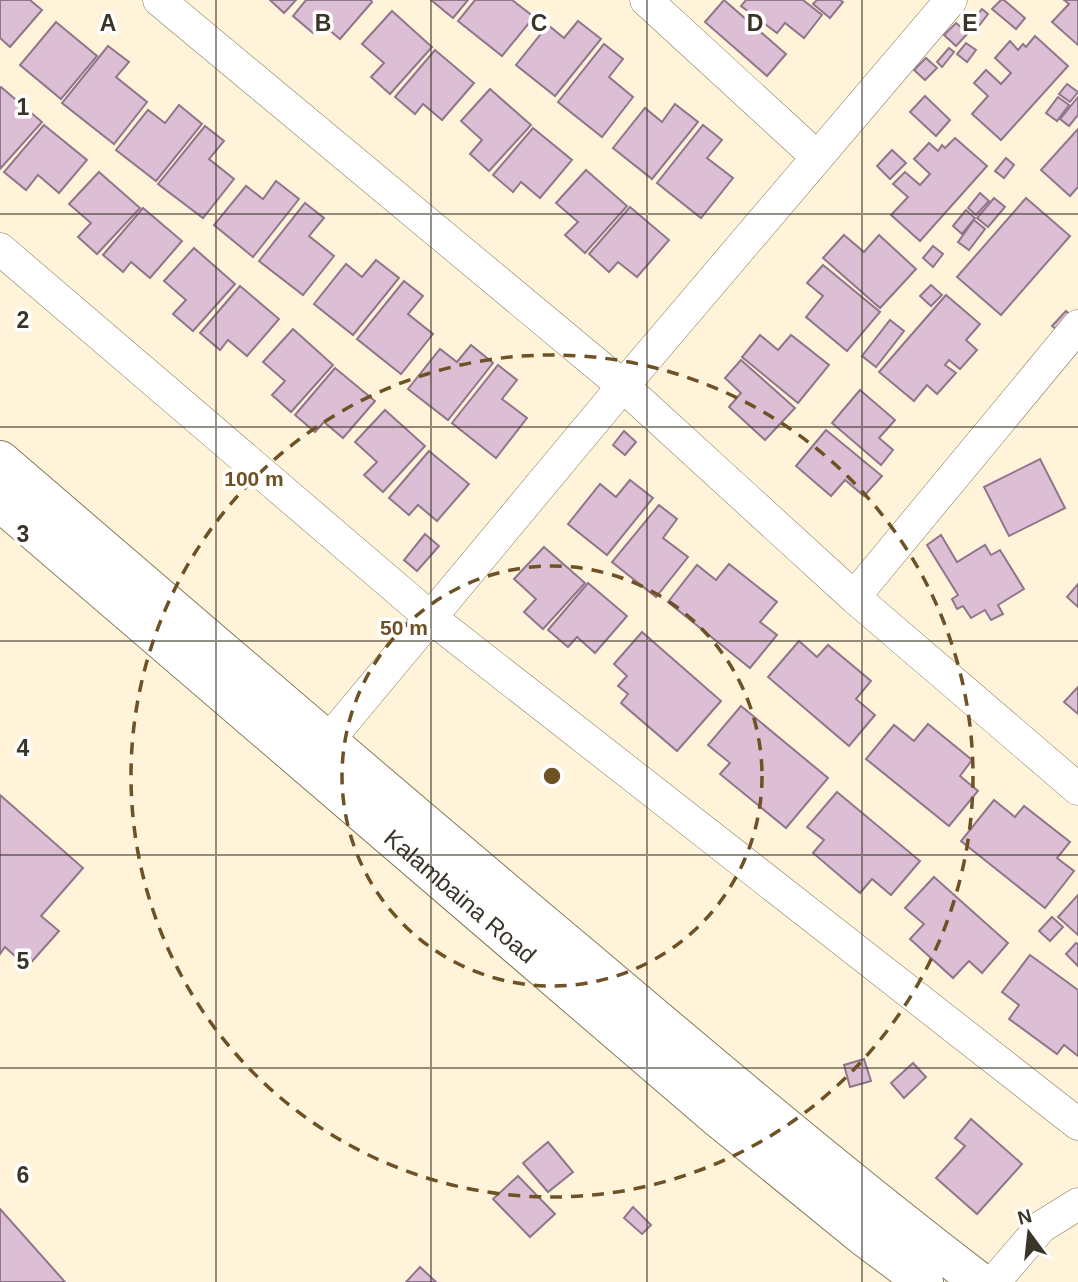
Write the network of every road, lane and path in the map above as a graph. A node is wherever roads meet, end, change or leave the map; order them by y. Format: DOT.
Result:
graph roads {
  1 [pos="159,0"];
  2 [pos="646,0"];
  3 [pos="951,0"];
  4 [pos="817,157"];
  5 [pos="0,248"];
  6 [pos="1078,326"];
  7 [pos="623,386"];
  8 [pos="0,460"];
  9 [pos="0,502"];
  10 [pos="854,597"];
  11 [pos="430,617"];
  12 [pos="327,742"];
  13 [pos="1078,789"];
  14 [pos="1078,1124"];
  15 [pos="1078,1204"];
  16 [pos="925,1282"];
  17 [pos="980,1282"];
  18 [pos="994,1282"];
  1 -- 7 [label="street"];
  2 -- 4 [label="street"];
  3 -- 4 [label="street"];
  4 -- 7 [label="street"];
  5 -- 11 [label="street"];
  6 -- 10 [label="street"];
  7 -- 10 [label="street"];
  7 -- 11 [label="street"];
  8 -- 12 [label="main road"];
  9 -- 16 [label="main road, Kalambaina Road"];
  10 -- 13 [label="street"];
  11 -- 12 [label="street"];
  11 -- 14 [label="street"];
  12 -- 17 [label="main road"];
  15 -- 18 [label="street"];
}
